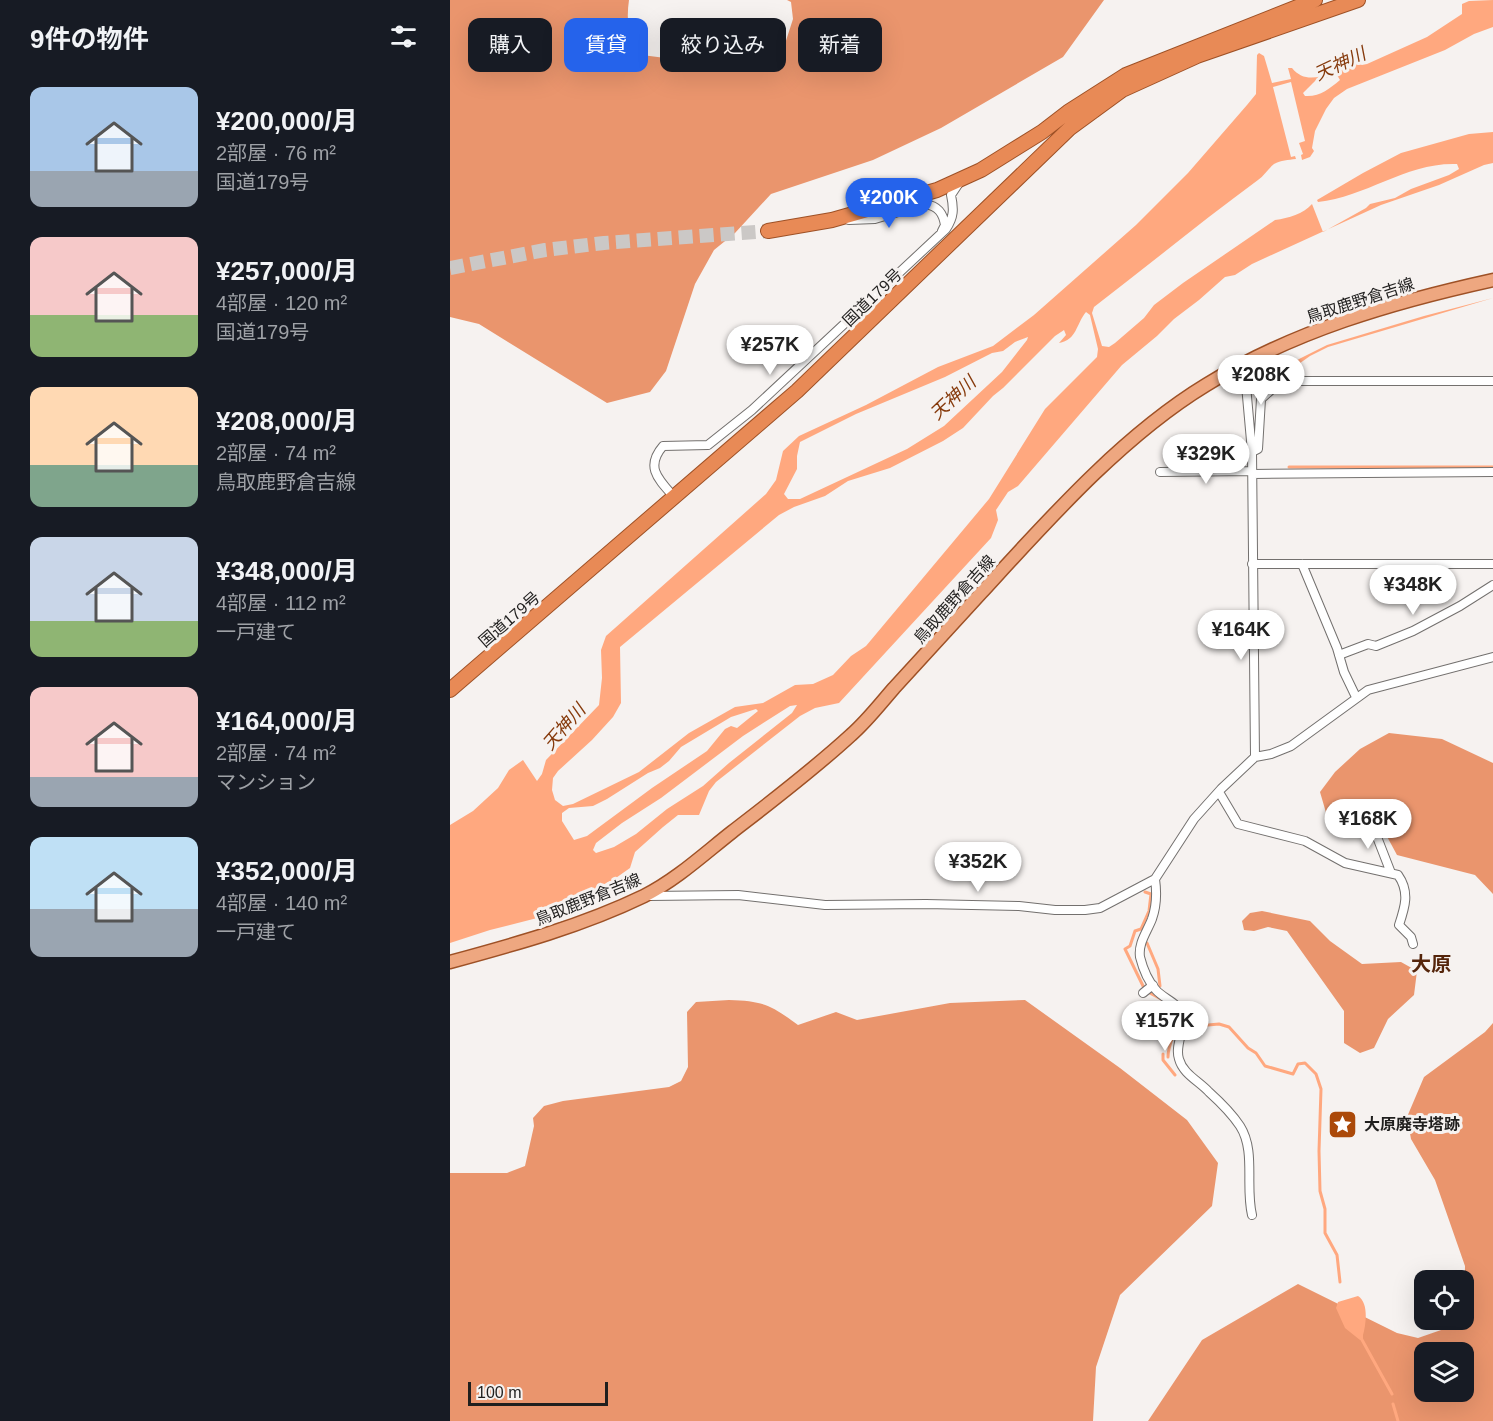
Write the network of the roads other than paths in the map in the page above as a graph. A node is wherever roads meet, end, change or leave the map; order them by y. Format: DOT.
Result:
graph roads {
  1 [pos="1315,0"];
  2 [pos="1358,0"];
  3 [pos="962,179"];
  4 [pos="832,220"];
  5 [pos="768,231"];
  6 [pos="939,237"];
  7 [pos="1493,280"];
  8 [pos="1244,363"];
  9 [pos="1493,381"];
  10 [pos="1252,452"];
  11 [pos="1160,472"];
  12 [pos="1252,472"];
  13 [pos="1493,472"];
  14 [pos="674,497"];
  15 [pos="1252,564"];
  16 [pos="1302,564"];
  17 [pos="1493,564"];
  18 [pos="1493,585"];
  19 [pos="1339,655"];
  20 [pos="1493,657"];
  21 [pos="450,690"];
  22 [pos="1356,697"];
  23 [pos="1255,757"];
  24 [pos="1219,792"];
  25 [pos="1363,816"];
  26 [pos="1391,873"];
  27 [pos="1155,879"];
  28 [pos="645,896"];
  29 [pos="1413,944"];
  30 [pos="450,962"];
  31 [pos="1153,985"];
  32 [pos="1143,993"];
  33 [pos="1252,1215"];
  1 -- 3 [label="highway"];
  2 -- 14 [label="highway, 国道179号"];
  3 -- 4 [label="highway"];
  3 -- 6 [label="street"];
  4 -- 5 [label="highway"];
  4 -- 6 [label="street"];
  6 -- 14 [label="street"];
  7 -- 8 [label="main road, 鳥取鹿野倉吉線"];
  8 -- 10 [label="street"];
  8 -- 28 [label="main road, 鳥取鹿野倉吉線"];
  9 -- 10 [label="street"];
  10 -- 12 [label="street"];
  11 -- 12 [label="street"];
  12 -- 13 [label="street"];
  12 -- 15 [label="street"];
  14 -- 21 [label="highway, 国道179号"];
  15 -- 16 [label="street"];
  15 -- 23 [label="street"];
  16 -- 17 [label="street"];
  16 -- 19 [label="street"];
  18 -- 19 [label="street"];
  19 -- 22 [label="street"];
  20 -- 22 [label="street"];
  22 -- 23 [label="street"];
  23 -- 24 [label="street"];
  24 -- 26 [label="street"];
  24 -- 27 [label="street"];
  25 -- 26 [label="street"];
  26 -- 29 [label="street"];
  27 -- 28 [label="street"];
  27 -- 31 [label="street"];
  28 -- 30 [label="main road, 鳥取鹿野倉吉線"];
  31 -- 32 [label="street"];
  31 -- 33 [label="street"];
}
